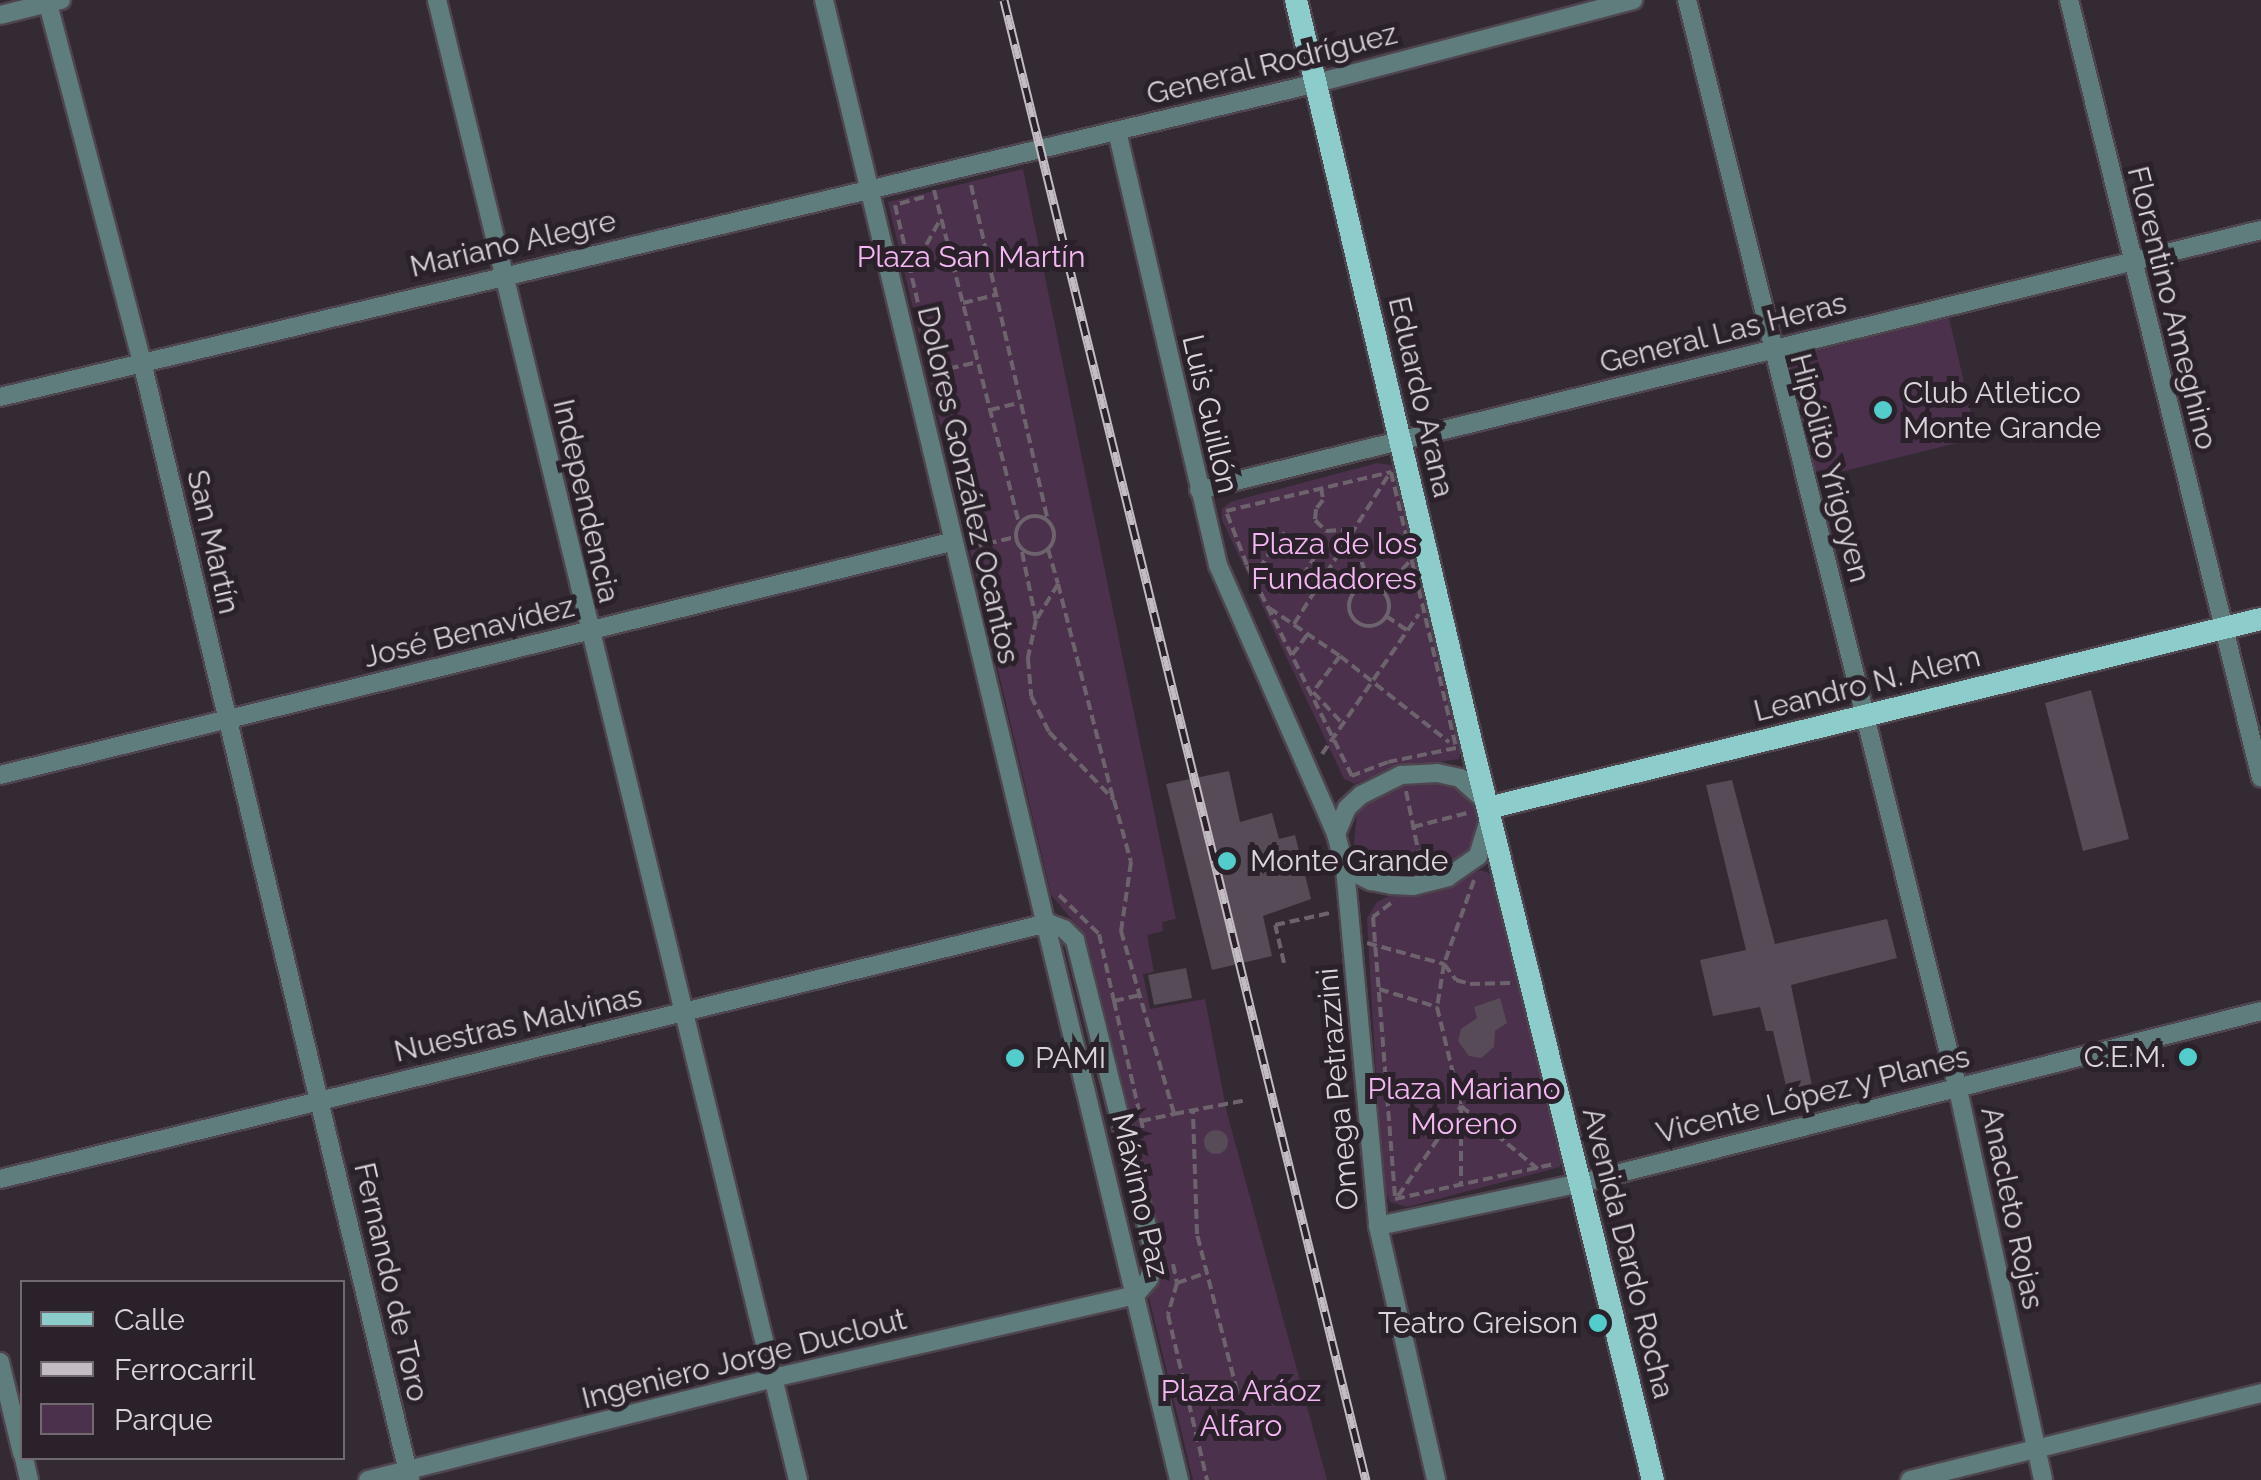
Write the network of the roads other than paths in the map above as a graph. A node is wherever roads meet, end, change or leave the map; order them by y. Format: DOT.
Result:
graph roads {
  1 [pos="437,0"];
  2 [pos="824,0"];
  3 [pos="1296,0"];
  4 [pos="1633,0"];
  5 [pos="1688,0"];
  6 [pos="2069,0"];
  7 [pos="52,1"];
  8 [pos="0,15"];
  9 [pos="1317,83"];
  10 [pos="1117,131"];
  11 [pos="1041,150"];
  12 [pos="871,188"];
  13 [pos="2261,230"];
  14 [pos="2131,262"];
  15 [pos="503,274"];
  16 [pos="1771,350"];
  17 [pos="142,362"];
  18 [pos="0,397"];
  19 [pos="1400,441"];
  20 [pos="1199,490"];
  21 [pos="952,547"];
  22 [pos="2261,619"];
  23 [pos="2224,628"];
  24 [pos="588,630"];
  25 [pos="1866,715"];
  26 [pos="227,720"];
  27 [pos="0,774"];
  28 [pos="2261,778"];
  29 [pos="1482,809"];
  30 [pos="1336,834"];
  31 [pos="1345,868"];
  32 [pos="1048,923"];
  33 [pos="2261,1011"];
  34 [pos="685,1014"];
  35 [pos="1957,1086"];
  36 [pos="319,1098"];
  37 [pos="0,1178"];
  38 [pos="1581,1183"];
  39 [pos="1378,1226"];
  40 [pos="1135,1295"];
  41 [pos="0,1362"];
  42 [pos="773,1378"];
  43 [pos="2261,1394"];
  44 [pos="20,1444"];
  45 [pos="2036,1450"];
  46 [pos="409,1475"];
  47 [pos="368,1480"];
  48 [pos="798,1480"];
  49 [pos="1178,1480"];
  50 [pos="1436,1480"];
  51 [pos="1653,1480"];
  52 [pos="1910,1480"];
  53 [pos="2043,1480"];
  1 -- 15 [label="street, Independencia"];
  2 -- 12 [label="street, Dolores González Ocantos"];
  3 -- 9 [label="main road, Eduardo Arana"];
  4 -- 9 [label="street, General Rodríguez"];
  5 -- 16 [label="street, Hipólito Yrigoyen"];
  6 -- 14 [label="street, Florentino Ameghino"];
  7 -- 8 [label="street"];
  7 -- 17 [label="street, San Martín"];
  9 -- 10 [label="street, General Rodríguez"];
  9 -- 19 [label="main road, Eduardo Arana"];
  10 -- 11 [label="street, General Rodríguez"];
  10 -- 20 [label="street, Luis Guillón"];
  11 -- 12 [label="street, Mariano Alegre"];
  12 -- 15 [label="street, Mariano Alegre"];
  12 -- 21 [label="street, Dolores González Ocantos"];
  13 -- 14 [label="street, General Las Heras"];
  14 -- 16 [label="street, General Las Heras"];
  14 -- 23 [label="street, Florentino Ameghino"];
  15 -- 17 [label="street, Mariano Alegre"];
  15 -- 24 [label="street, Independencia"];
  16 -- 19 [label="street, General Las Heras"];
  16 -- 25 [label="street, Hipólito Yrigoyen"];
  17 -- 18 [label="street, Mariano Alegre"];
  17 -- 26 [label="street, San Martín"];
  19 -- 20 [label="street, General Las Heras"];
  19 -- 29 [label="main road, Eduardo Arana"];
  20 -- 30 [label="street, Luis Guillón"];
  21 -- 24 [label="street, José Benavídez"];
  21 -- 32 [label="street, Dolores González Ocantos"];
  22 -- 23 [label="main road, Leandro N. Alem"];
  23 -- 25 [label="main road, Leandro N. Alem"];
  23 -- 28 [label="street, Florentino Ameghino"];
  24 -- 26 [label="street, José Benavídez"];
  24 -- 34 [label="street, Independencia"];
  25 -- 29 [label="main road, Leandro N. Alem"];
  25 -- 35 [label="street, Anacleto Rojas"];
  26 -- 27 [label="street, José Benavídez"];
  26 -- 36 [label="street, San Martín"];
  29 -- 30 [label="street"];
  29 -- 31 [label="street"];
  29 -- 38 [label="main road, Avenida Dardo Rocha"];
  30 -- 31 [label="street, Luis Guillón"];
  31 -- 39 [label="street, Omega Petrazzini"];
  32 -- 34 [label="street, Nuestras Malvinas"];
  32 -- 40 [label="street, Máximo Paz"];
  32 -- 40 [label="street"];
  33 -- 35 [label="street, Vicente López y Planes"];
  34 -- 36 [label="street, Nuestras Malvinas"];
  34 -- 42 [label="street, Independencia"];
  35 -- 38 [label="street, Vicente López y Planes"];
  35 -- 45 [label="street, Anacleto Rojas"];
  36 -- 37 [label="street, Nuestras Malvinas"];
  36 -- 46 [label="street, Fernando de Toro"];
  38 -- 39 [label="street, Vicente López y Planes"];
  38 -- 51 [label="main road, Avenida Dardo Rocha"];
  39 -- 50 [label="street, Omega Petrazzini"];
  40 -- 42 [label="street, Ingeniero Jorge Duclout"];
  40 -- 49 [label="street, Máximo Paz"];
  41 -- 44 [label="street"];
  42 -- 46 [label="street, Ingeniero Jorge Duclout"];
  42 -- 48 [label="street, Independencia"];
  43 -- 45 [label="street"];
  45 -- 52 [label="street"];
  45 -- 53 [label="street, Anacleto Rojas"];
  46 -- 47 [label="street, Ingeniero Jorge Duclout"];
}
